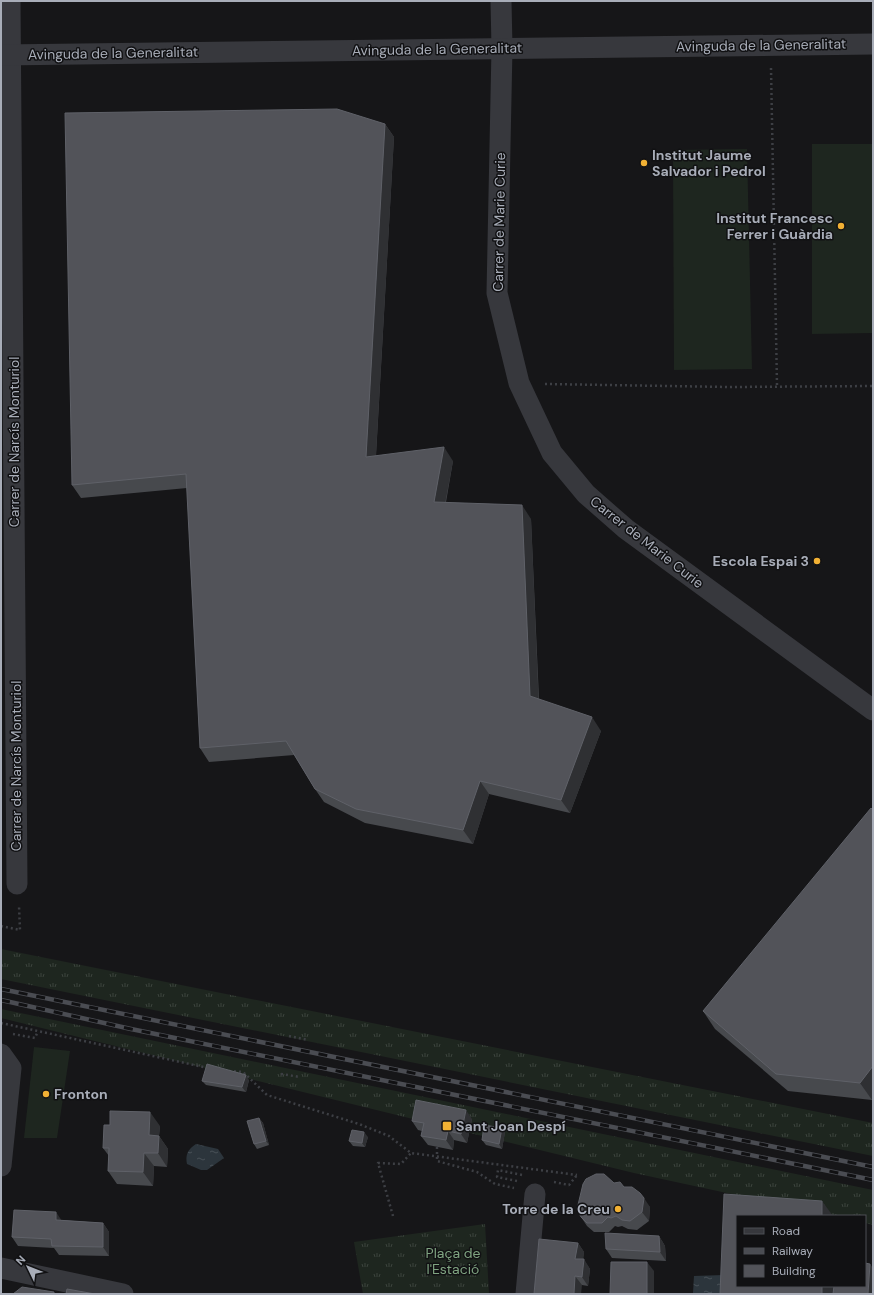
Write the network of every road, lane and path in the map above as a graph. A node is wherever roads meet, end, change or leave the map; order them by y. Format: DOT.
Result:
graph roads {
  1 [pos="10,1"];
  2 [pos="501,1"];
  3 [pos="873,44"];
  4 [pos="770,45"];
  5 [pos="502,48"];
  6 [pos="6,54"];
  7 [pos="519,383"];
  8 [pos="777,385"];
  9 [pos="873,386"];
  10 [pos="873,710"];
  11 [pos="17,884"];
  12 [pos="1,926"];
  13 [pos="1,1023"];
  14 [pos="38,1031"];
  15 [pos="8,1033"];
  16 [pos="289,1036"];
  17 [pos="308,1040"];
  18 [pos="6,1061"];
  19 [pos="210,1068"];
  20 [pos="223,1070"];
  21 [pos="282,1074"];
  22 [pos="300,1077"];
  23 [pos="437,1147"];
  24 [pos="411,1153"];
  25 [pos="437,1156"];
  26 [pos="1,1166"];
  27 [pos="577,1175"];
  28 [pos="495,1184"];
  29 [pos="535,1194"];
  30 [pos="393,1216"];
  31 [pos="1,1268"];
  32 [pos="123,1294"];
  33 [pos="526,1294"];
  1 -- 6 [label="street, Carrer de Narcís Monturiol"];
  2 -- 5 [label="street, Carrer de Marie Curie"];
  3 -- 4 [label="street, Avinguda de la Generalitat"];
  4 -- 5 [label="street, Avinguda de la Generalitat"];
  4 -- 8 [label="path"];
  5 -- 6 [label="street, Avinguda de la Generalitat"];
  5 -- 7 [label="street, Carrer de Marie Curie"];
  6 -- 11 [label="street, Carrer de Narcís Monturiol"];
  7 -- 8 [label="path"];
  7 -- 10 [label="street, Carrer de Marie Curie"];
  8 -- 9 [label="path"];
  11 -- 12 [label="path"];
  13 -- 14 [label="path"];
  14 -- 15 [label="path"];
  14 -- 19 [label="path"];
  16 -- 17 [label="path"];
  18 -- 26 [label="street"];
  20 -- 24 [label="path"];
  21 -- 22 [label="path"];
  23 -- 25 [label="path"];
  24 -- 25 [label="path"];
  24 -- 30 [label="path"];
  25 -- 27 [label="path"];
  25 -- 28 [label="path"];
  29 -- 33 [label="street"];
  31 -- 32 [label="street"];
}
